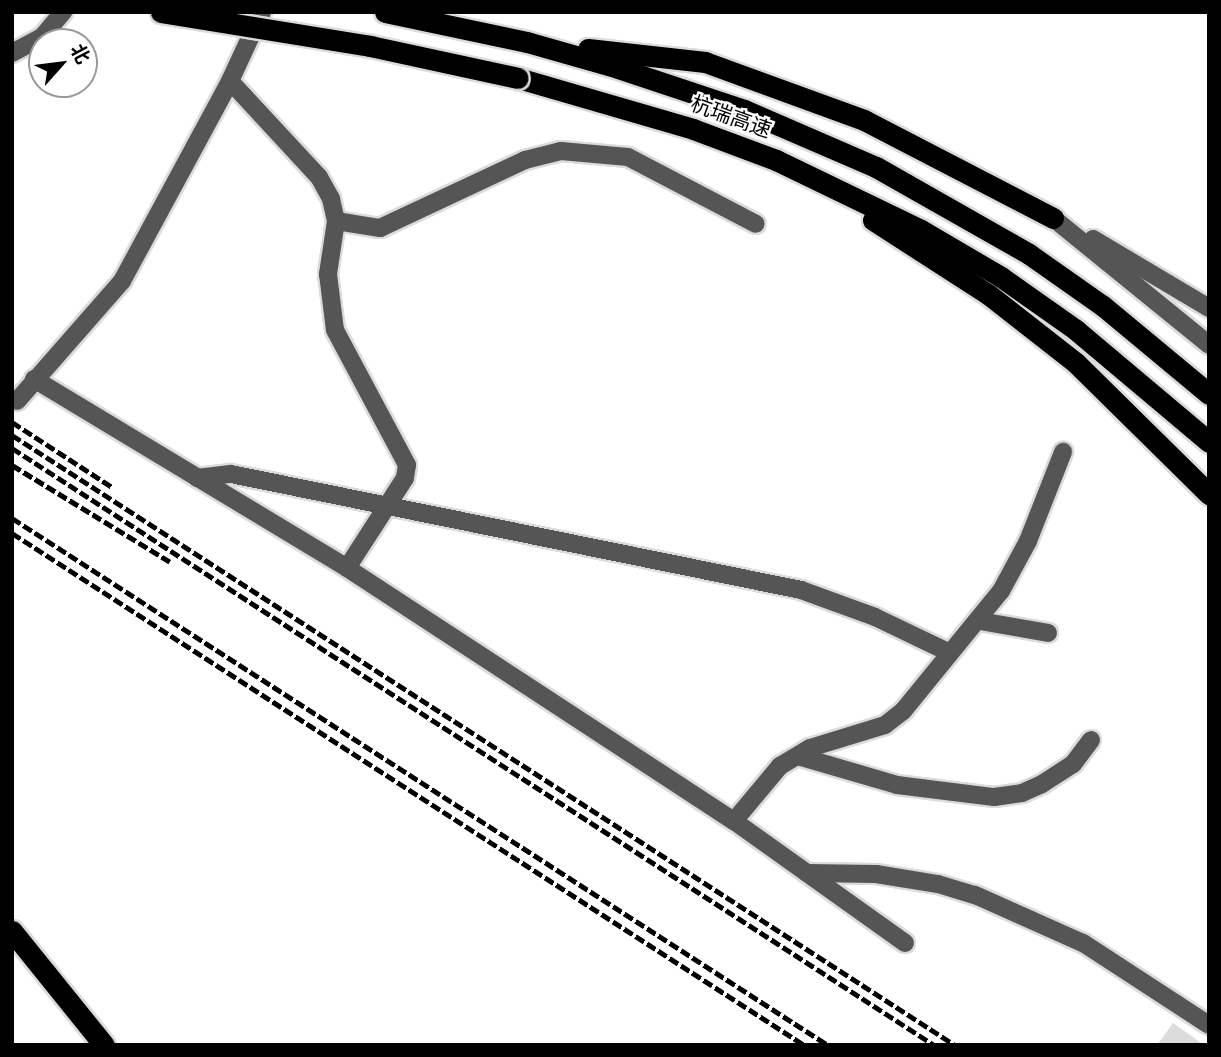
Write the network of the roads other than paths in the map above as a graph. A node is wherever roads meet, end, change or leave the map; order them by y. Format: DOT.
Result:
graph roads {
  1 [pos="63,12"];
  2 [pos="161,12"];
  3 [pos="262,12"];
  4 [pos="385,12"];
  5 [pos="527,42"];
  6 [pos="12,53"];
  7 [pos="230,81"];
  8 [pos="776,160"];
  9 [pos="1053,218"];
  10 [pos="336,220"];
  11 [pos="756,224"];
  12 [pos="1209,307"];
  13 [pos="1209,345"];
  14 [pos="34,379"];
  15 [pos="1209,394"];
  16 [pos="17,401"];
  17 [pos="1209,442"];
  18 [pos="1063,452"];
  19 [pos="197,478"];
  20 [pos="1209,494"];
  21 [pos="387,505"];
  22 [pos="347,568"];
  23 [pos="980,621"];
  24 [pos="1048,633"];
  25 [pos="950,653"];
  26 [pos="1091,740"];
  27 [pos="798,756"];
  28 [pos="734,821"];
  29 [pos="807,873"];
  30 [pos="12,931"];
  31 [pos="905,943"];
  32 [pos="1209,1025"];
  33 [pos="104,1045"];
  1 -- 6 [label="street"];
  2 -- 8 [label="highway, 杭瑞高速, bridge"];
  3 -- 7 [label="street"];
  4 -- 5 [label="highway, 杭瑞高速"];
  5 -- 9 [label="highway"];
  5 -- 15 [label="highway, 杭瑞高速"];
  7 -- 10 [label="street"];
  7 -- 14 [label="street"];
  8 -- 17 [label="highway, 杭瑞高速"];
  8 -- 20 [label="highway"];
  9 -- 12 [label="street"];
  9 -- 13 [label="street"];
  10 -- 11 [label="street"];
  10 -- 21 [label="street"];
  14 -- 16 [label="street"];
  14 -- 19 [label="street"];
  18 -- 23 [label="street"];
  19 -- 21 [label="street"];
  19 -- 22 [label="street"];
  21 -- 22 [label="street"];
  21 -- 25 [label="street"];
  22 -- 28 [label="street"];
  23 -- 24 [label="street"];
  23 -- 25 [label="street"];
  25 -- 27 [label="street"];
  26 -- 27 [label="street"];
  27 -- 28 [label="street"];
  28 -- 29 [label="street"];
  29 -- 31 [label="street"];
  29 -- 32 [label="street"];
  30 -- 33 [label="highway"];
}
